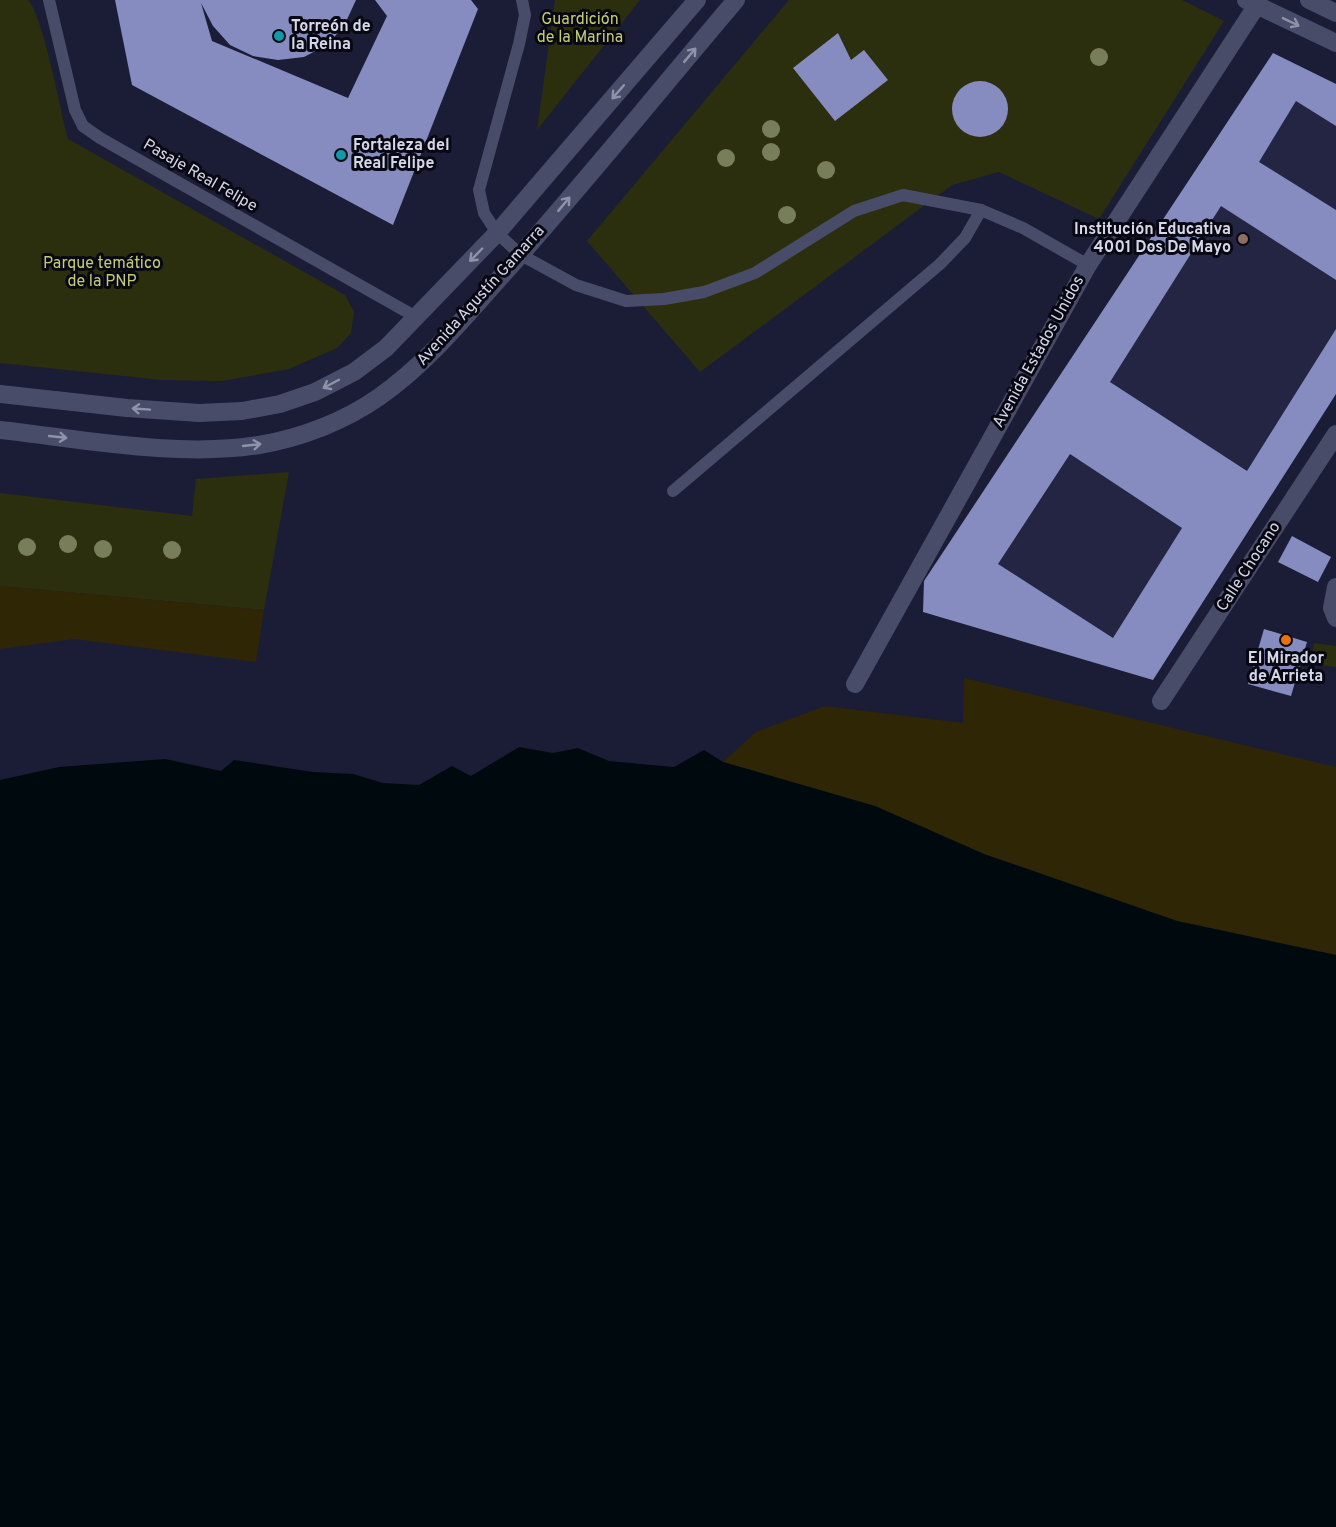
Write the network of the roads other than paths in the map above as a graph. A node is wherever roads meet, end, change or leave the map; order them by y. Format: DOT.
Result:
graph roads {
  1 [pos="49,0"];
  2 [pos="522,0"];
  3 [pos="697,0"];
  4 [pos="736,0"];
  5 [pos="1309,0"];
  6 [pos="1254,2"];
  7 [pos="1336,13"];
  8 [pos="1336,43"];
  9 [pos="981,210"];
  10 [pos="497,233"];
  11 [pos="521,255"];
  12 [pos="1088,265"];
  13 [pos="416,317"];
  14 [pos="0,394"];
  15 [pos="0,430"];
  16 [pos="1336,434"];
  17 [pos="672,491"];
  18 [pos="1336,587"];
  19 [pos="1336,618"];
  20 [pos="855,684"];
  21 [pos="1161,701"];
  1 -- 13 [label="lane, Pasaje Real Felipe"];
  2 -- 10 [label="lane"];
  3 -- 10 [label="main road, Avenida Agustín Gamarra, one-way"];
  11 -- 4 [label="main road, Avenida Agustín Gamarra, one-way"];
  5 -- 7 [label="main road"];
  6 -- 8 [label="main road, one-way"];
  6 -- 12 [label="main road, Avenida Estados Unidos"];
  9 -- 11 [label="lane"];
  9 -- 12 [label="lane"];
  9 -- 17 [label="lane"];
  10 -- 11 [label="lane"];
  10 -- 13 [label="main road, Avenida Agustín Gamarra, one-way"];
  15 -- 11 [label="main road, Avenida Agustín Gamarra, one-way"];
  12 -- 20 [label="main road, Avenida Estados Unidos"];
  13 -- 14 [label="main road, Avenida Agustín Gamarra, one-way"];
  16 -- 21 [label="main road, Calle Chocano"];
  18 -- 19 [label="main road"];
}
